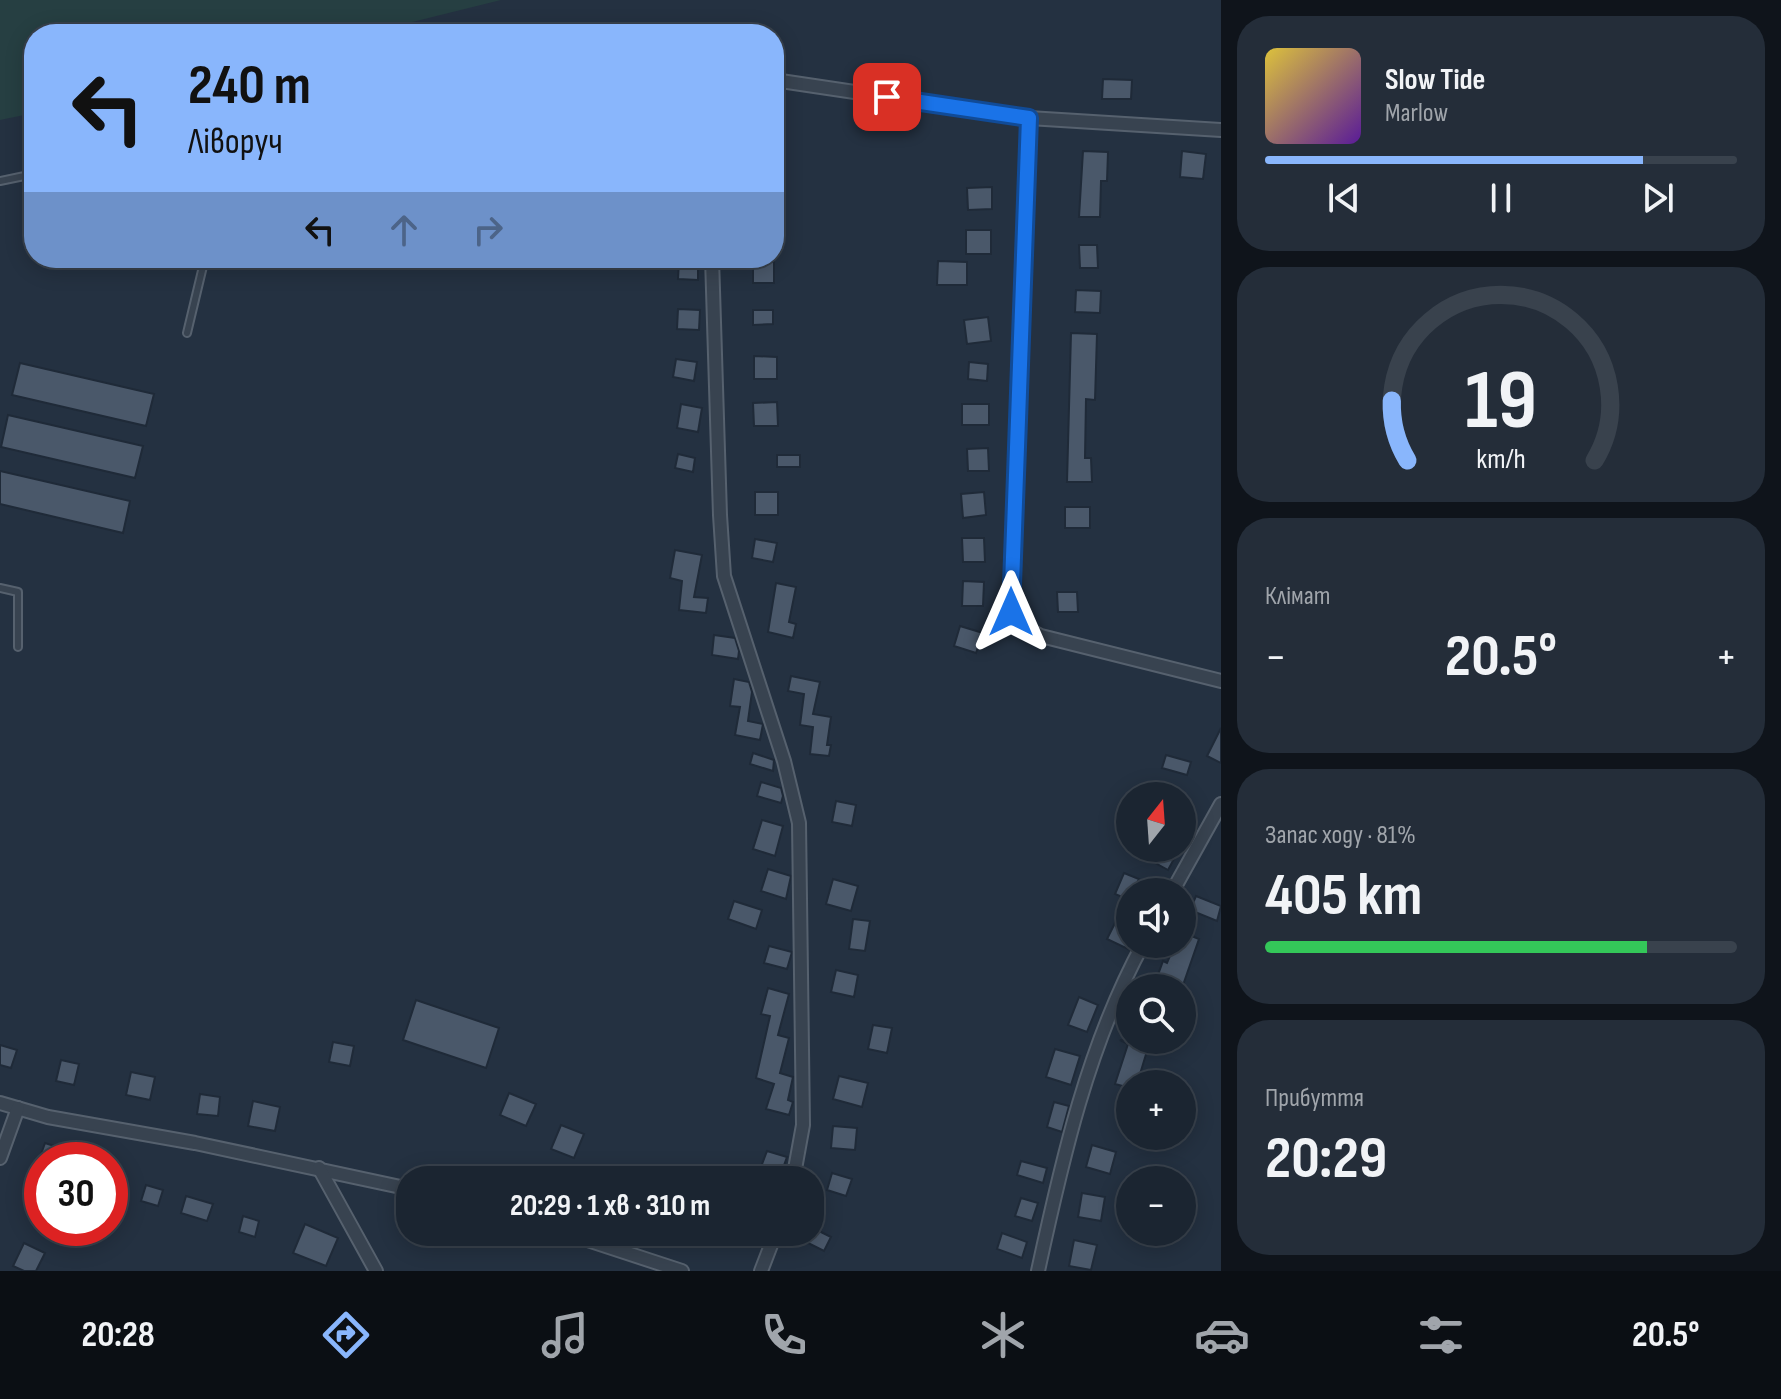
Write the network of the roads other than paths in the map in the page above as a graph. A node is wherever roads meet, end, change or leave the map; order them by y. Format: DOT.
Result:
graph roads {
  1 [pos="784,81"];
  2 [pos="1029,118"];
  3 [pos="1221,130"];
  4 [pos="24,176"];
  5 [pos="0,181"];
  6 [pos="203,268"];
  7 [pos="712,268"];
  8 [pos="187,333"];
  9 [pos="0,588"];
  10 [pos="18,647"];
  11 [pos="1221,681"];
  12 [pos="1221,804"];
  13 [pos="1180,878"];
  14 [pos="1135,958"];
  15 [pos="0,1103"];
  16 [pos="18,1108"];
  17 [pos="0,1158"];
  18 [pos="796,1166"];
  19 [pos="319,1168"];
  20 [pos="396,1186"];
  21 [pos="606,1246"];
  22 [pos="771,1246"];
  23 [pos="376,1271"];
  24 [pos="682,1271"];
  25 [pos="761,1271"];
  26 [pos="1038,1271"];
  1 -- 2 [label="street"];
  2 -- 3 [label="street"];
  2 -- 11 [label="street"];
  4 -- 5 [label="lane"];
  6 -- 8 [label="lane"];
  7 -- 18 [label="street"];
  9 -- 10 [label="lane"];
  12 -- 13 [label="street"];
  14 -- 26 [label="street"];
  15 -- 16 [label="street"];
  16 -- 17 [label="street"];
  16 -- 19 [label="street"];
  19 -- 20 [label="street"];
  19 -- 23 [label="street"];
  21 -- 24 [label="street"];
  22 -- 25 [label="street"];
}
